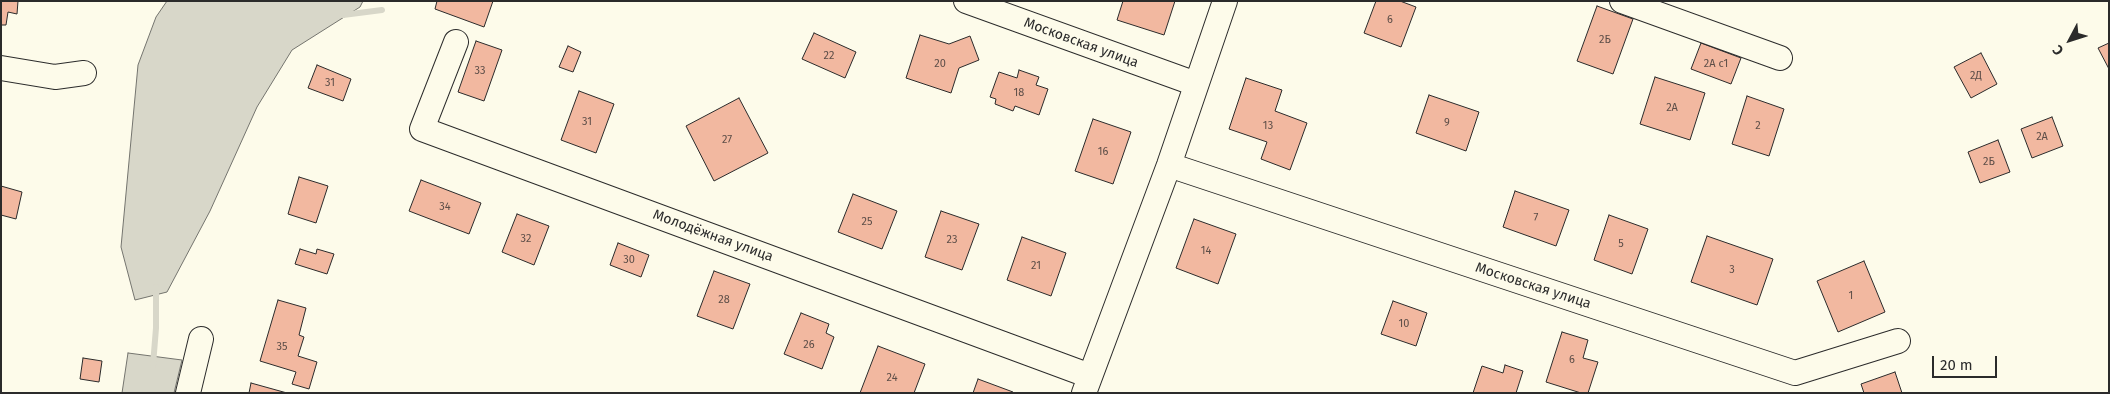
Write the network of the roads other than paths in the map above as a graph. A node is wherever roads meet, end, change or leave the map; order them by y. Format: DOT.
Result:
graph roads {
  1 [pos="966,1"];
  2 [pos="1224,1"];
  3 [pos="1622,1"];
  4 [pos="456,42"];
  5 [pos="1780,58"];
  6 [pos="1,68"];
  7 [pos="84,73"];
  8 [pos="1196,84"];
  9 [pos="1169,165"];
  10 [pos="201,339"];
  11 [pos="1898,341"];
  12 [pos="1087,385"];
  13 [pos="188,393"];
  1 -- 8 [label="street, Московская улица"];
  2 -- 8 [label="street"];
  3 -- 5 [label="street"];
  4 -- 12 [label="street, Молодёжная улица"];
  6 -- 7 [label="street"];
  8 -- 9 [label="street"];
  9 -- 11 [label="street, Московская улица"];
  9 -- 12 [label="street"];
  10 -- 13 [label="street"];
}
